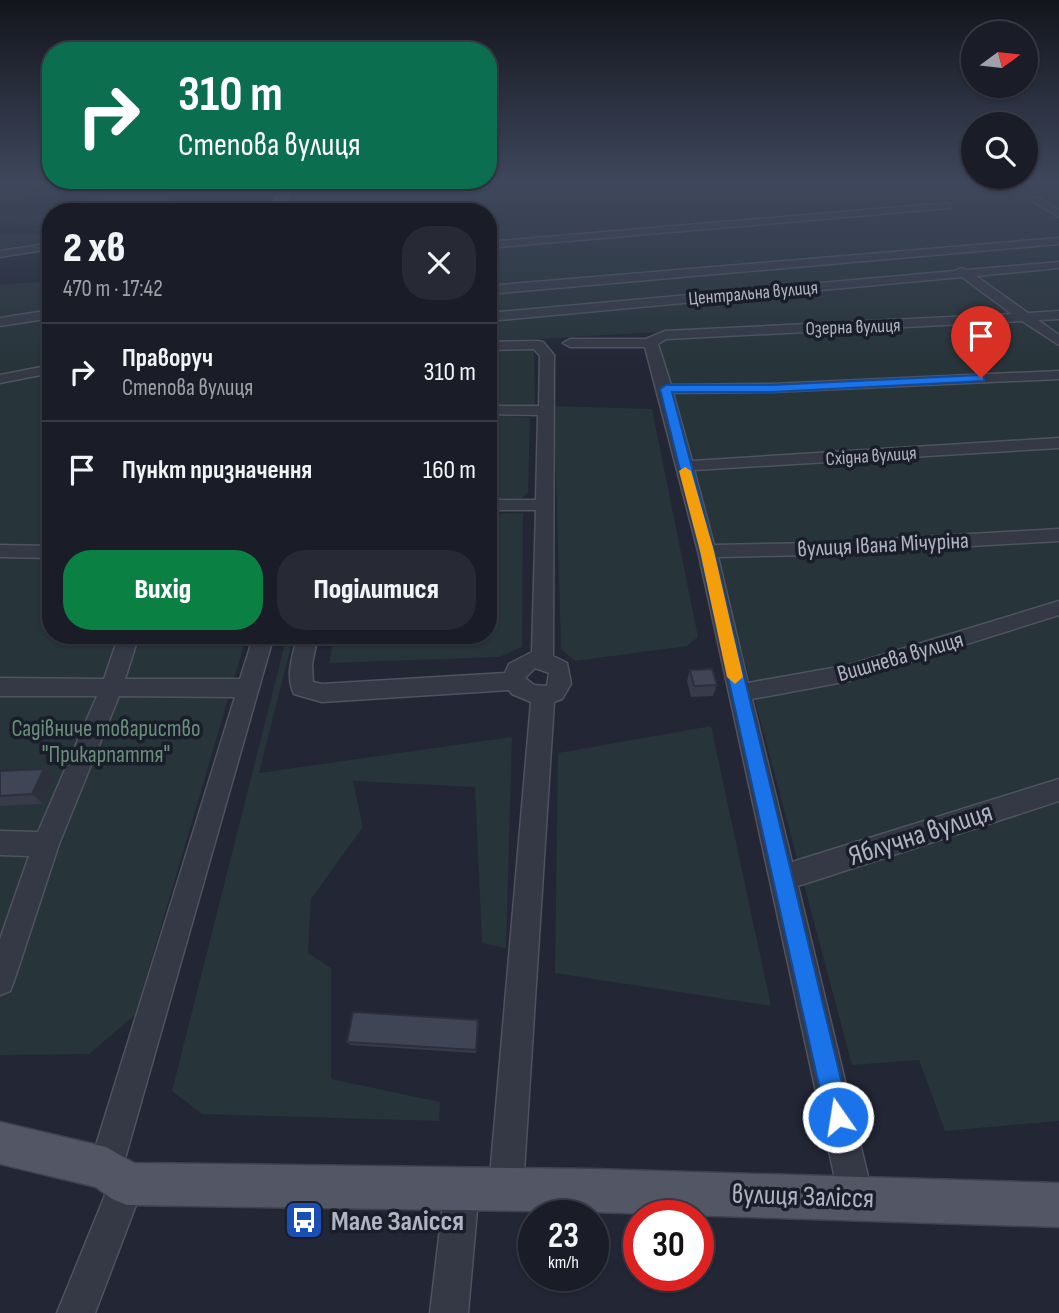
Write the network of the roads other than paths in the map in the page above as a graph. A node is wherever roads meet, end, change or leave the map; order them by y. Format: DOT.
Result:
graph roads {
  1 [pos="520,242"];
  2 [pos="1043,242"];
  3 [pos="497,244"];
  4 [pos="42,247"];
  5 [pos="934,251"];
  6 [pos="0,254"];
  7 [pos="1059,265"];
  8 [pos="965,274"];
  9 [pos="497,289"];
  10 [pos="42,315"];
  11 [pos="1059,315"];
  12 [pos="497,316"];
  13 [pos="1024,316"];
  14 [pos="0,322"];
  15 [pos="1059,341"];
  16 [pos="570,343"];
  17 [pos="651,344"];
  18 [pos="497,346"];
  19 [pos="42,371"];
  20 [pos="1059,375"];
  21 [pos="0,379"];
  22 [pos="666,389"];
  23 [pos="497,410"];
  24 [pos="547,411"];
  25 [pos="1059,443"];
  26 [pos="684,466"];
  27 [pos="497,505"];
  28 [pos="546,505"];
  29 [pos="1059,535"];
  30 [pos="0,551"];
  31 [pos="707,551"];
  32 [pos="42,552"];
  33 [pos="1059,608"];
  34 [pos="126,644"];
  35 [pos="261,644"];
  36 [pos="306,644"];
  37 [pos="542,660"];
  38 [pos="515,681"];
  39 [pos="0,687"];
  40 [pos="249,688"];
  41 [pos="111,690"];
  42 [pos="739,693"];
  43 [pos="544,696"];
  44 [pos="1059,790"];
  45 [pos="0,843"];
  46 [pos="46,844"];
  47 [pos="782,878"];
  48 [pos="0,981"];
  49 [pos="0,1143"];
  50 [pos="116,1176"];
  51 [pos="462,1187"];
  52 [pos="506,1188"];
  53 [pos="856,1196"];
  54 [pos="1059,1205"];
  55 [pos="76,1313"];
  56 [pos="449,1313"];
  1 -- 3 [label="street"];
  2 -- 5 [label="street"];
  4 -- 6 [label="street"];
  5 -- 8 [label="street"];
  5 -- 9 [label="street"];
  7 -- 8 [label="street, Центральна вулиця"];
  8 -- 12 [label="street, Центральна вулиця"];
  8 -- 13 [label="street"];
  10 -- 14 [label="street"];
  11 -- 13 [label="street, Озерна вулиця"];
  13 -- 15 [label="street"];
  13 -- 17 [label="street, Озерна вулиця"];
  16 -- 17 [label="street"];
  17 -- 22 [label="street"];
  18 -- 24 [label="street"];
  19 -- 21 [label="street"];
  20 -- 22 [label="street"];
  22 -- 26 [label="street"];
  23 -- 24 [label="street"];
  24 -- 28 [label="street"];
  25 -- 26 [label="street, Східна вулиця"];
  26 -- 31 [label="street"];
  27 -- 28 [label="street"];
  28 -- 37 [label="street"];
  29 -- 31 [label="street, вулиця Івана Мічуріна"];
  30 -- 32 [label="street"];
  31 -- 42 [label="street"];
  33 -- 42 [label="street, Вишнева вулиця"];
  34 -- 41 [label="street"];
  35 -- 40 [label="street"];
  36 -- 38 [label="street"];
  37 -- 38 [label="street"];
  37 -- 43 [label="street"];
  38 -- 43 [label="street"];
  39 -- 41 [label="street"];
  40 -- 41 [label="street"];
  40 -- 50 [label="street"];
  41 -- 46 [label="street"];
  42 -- 47 [label="street"];
  43 -- 52 [label="street"];
  44 -- 47 [label="street, Яблучна вулиця"];
  45 -- 46 [label="street"];
  46 -- 48 [label="street"];
  47 -- 53 [label="street"];
  49 -- 50 [label="main road, вулиця Залісся"];
  50 -- 51 [label="main road, вулиця Залісся"];
  50 -- 55 [label="street"];
  51 -- 52 [label="main road, вулиця Залісся"];
  51 -- 56 [label="street"];
  52 -- 53 [label="main road, вулиця Залісся"];
  53 -- 54 [label="main road, вулиця Залісся"];
}
